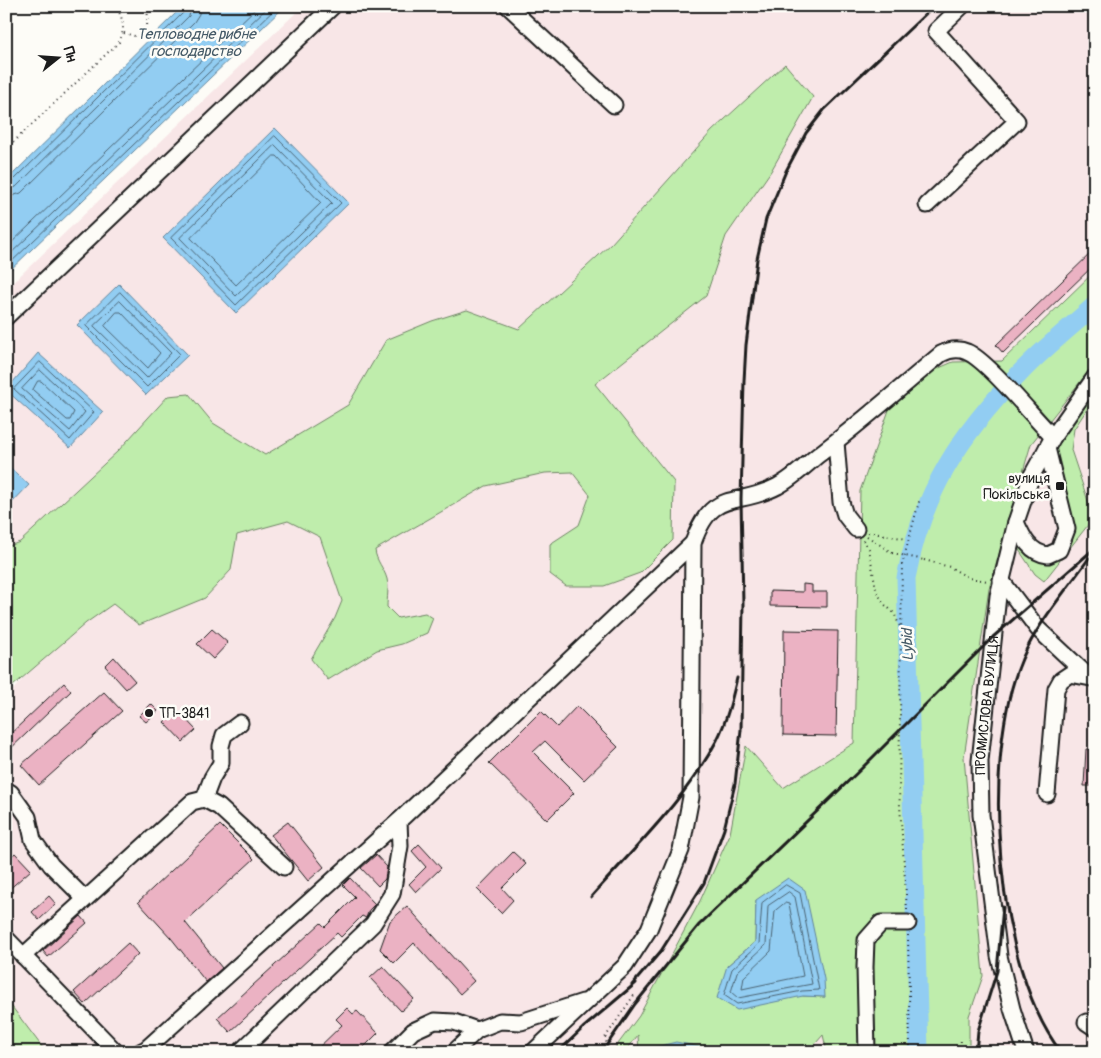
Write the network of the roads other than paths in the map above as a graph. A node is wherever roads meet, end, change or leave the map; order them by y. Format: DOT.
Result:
graph roads {
  1 [pos="333,6"];
  2 [pos="508,6"];
  3 [pos="962,6"];
  4 [pos="614,105"];
  5 [pos="927,205"];
  6 [pos="6,317"];
  7 [pos="1095,377"];
  8 [pos="836,442"];
  9 [pos="1050,442"];
  10 [pos="1016,522"];
  11 [pos="856,530"];
  12 [pos="693,543"];
  13 [pos="1001,582"];
  14 [pos="1093,680"];
  15 [pos="240,723"];
  16 [pos="6,790"];
  17 [pos="1047,794"];
  18 [pos="204,799"];
  19 [pos="399,821"];
  20 [pos="284,867"];
  21 [pos="85,899"];
  22 [pos="908,923"];
  23 [pos="6,938"];
  24 [pos="23,956"];
  25 [pos="587,1001"];
  26 [pos="477,1030"];
  27 [pos="116,1052"];
  28 [pos="140,1052"];
  29 [pos="240,1052"];
  30 [pos="392,1052"];
  31 [pos="454,1052"];
  32 [pos="533,1052"];
  33 [pos="867,1052"];
  34 [pos="1026,1052"];
  1 -- 6 [label="street"];
  2 -- 4 [label="street"];
  3 -- 5 [label="street"];
  7 -- 9 [label="street, ПРОМИСЛОВА ВУЛИЦЯ"];
  8 -- 9 [label="street"];
  8 -- 11 [label="street"];
  8 -- 12 [label="street"];
  9 -- 10 [label="street, ПРОМИСЛОВА ВУЛИЦЯ"];
  9 -- 10 [label="street"];
  10 -- 13 [label="street, ПРОМИСЛОВА ВУЛИЦЯ"];
  12 -- 19 [label="street"];
  12 -- 25 [label="street"];
  13 -- 14 [label="street"];
  13 -- 34 [label="street, ПРОМИСЛОВА ВУЛИЦЯ"];
  14 -- 17 [label="street"];
  15 -- 18 [label="street"];
  16 -- 21 [label="street"];
  18 -- 20 [label="street"];
  18 -- 21 [label="street"];
  19 -- 28 [label="street"];
  19 -- 29 [label="street"];
  21 -- 24 [label="street"];
  22 -- 33 [label="street"];
  23 -- 24 [label="street"];
  24 -- 27 [label="street"];
  25 -- 26 [label="street"];
  25 -- 32 [label="street"];
  26 -- 30 [label="street"];
  26 -- 31 [label="street"];
}
